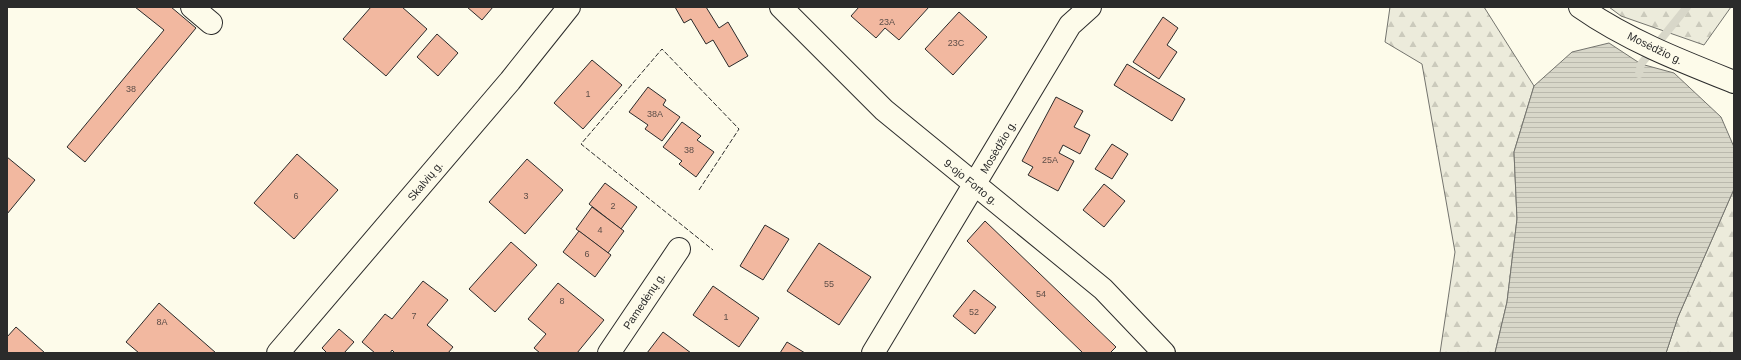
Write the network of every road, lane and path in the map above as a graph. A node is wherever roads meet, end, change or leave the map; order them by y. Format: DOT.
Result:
graph roads {
  1 [pos="192,7"];
  2 [pos="570,7"];
  3 [pos="781,7"];
  4 [pos="1090,7"];
  5 [pos="1580,7"];
  6 [pos="211,23"];
  7 [pos="1734,82"];
  8 [pos="975,185"];
  9 [pos="679,248"];
  10 [pos="278,353"];
  11 [pos="609,353"];
  12 [pos="873,353"];
  13 [pos="1164,353"];
  1 -- 6 [label="street"];
  2 -- 10 [label="street, Skalvių g."];
  3 -- 8 [label="street, 9-ojo Forto g."];
  4 -- 8 [label="street, Mosėdžio g."];
  5 -- 7 [label="street, Mosėdžio g."];
  8 -- 12 [label="street, Mosėdžio g."];
  8 -- 13 [label="street, 9-ojo Forto g."];
  9 -- 11 [label="street, Pamedėnų g."];
}
